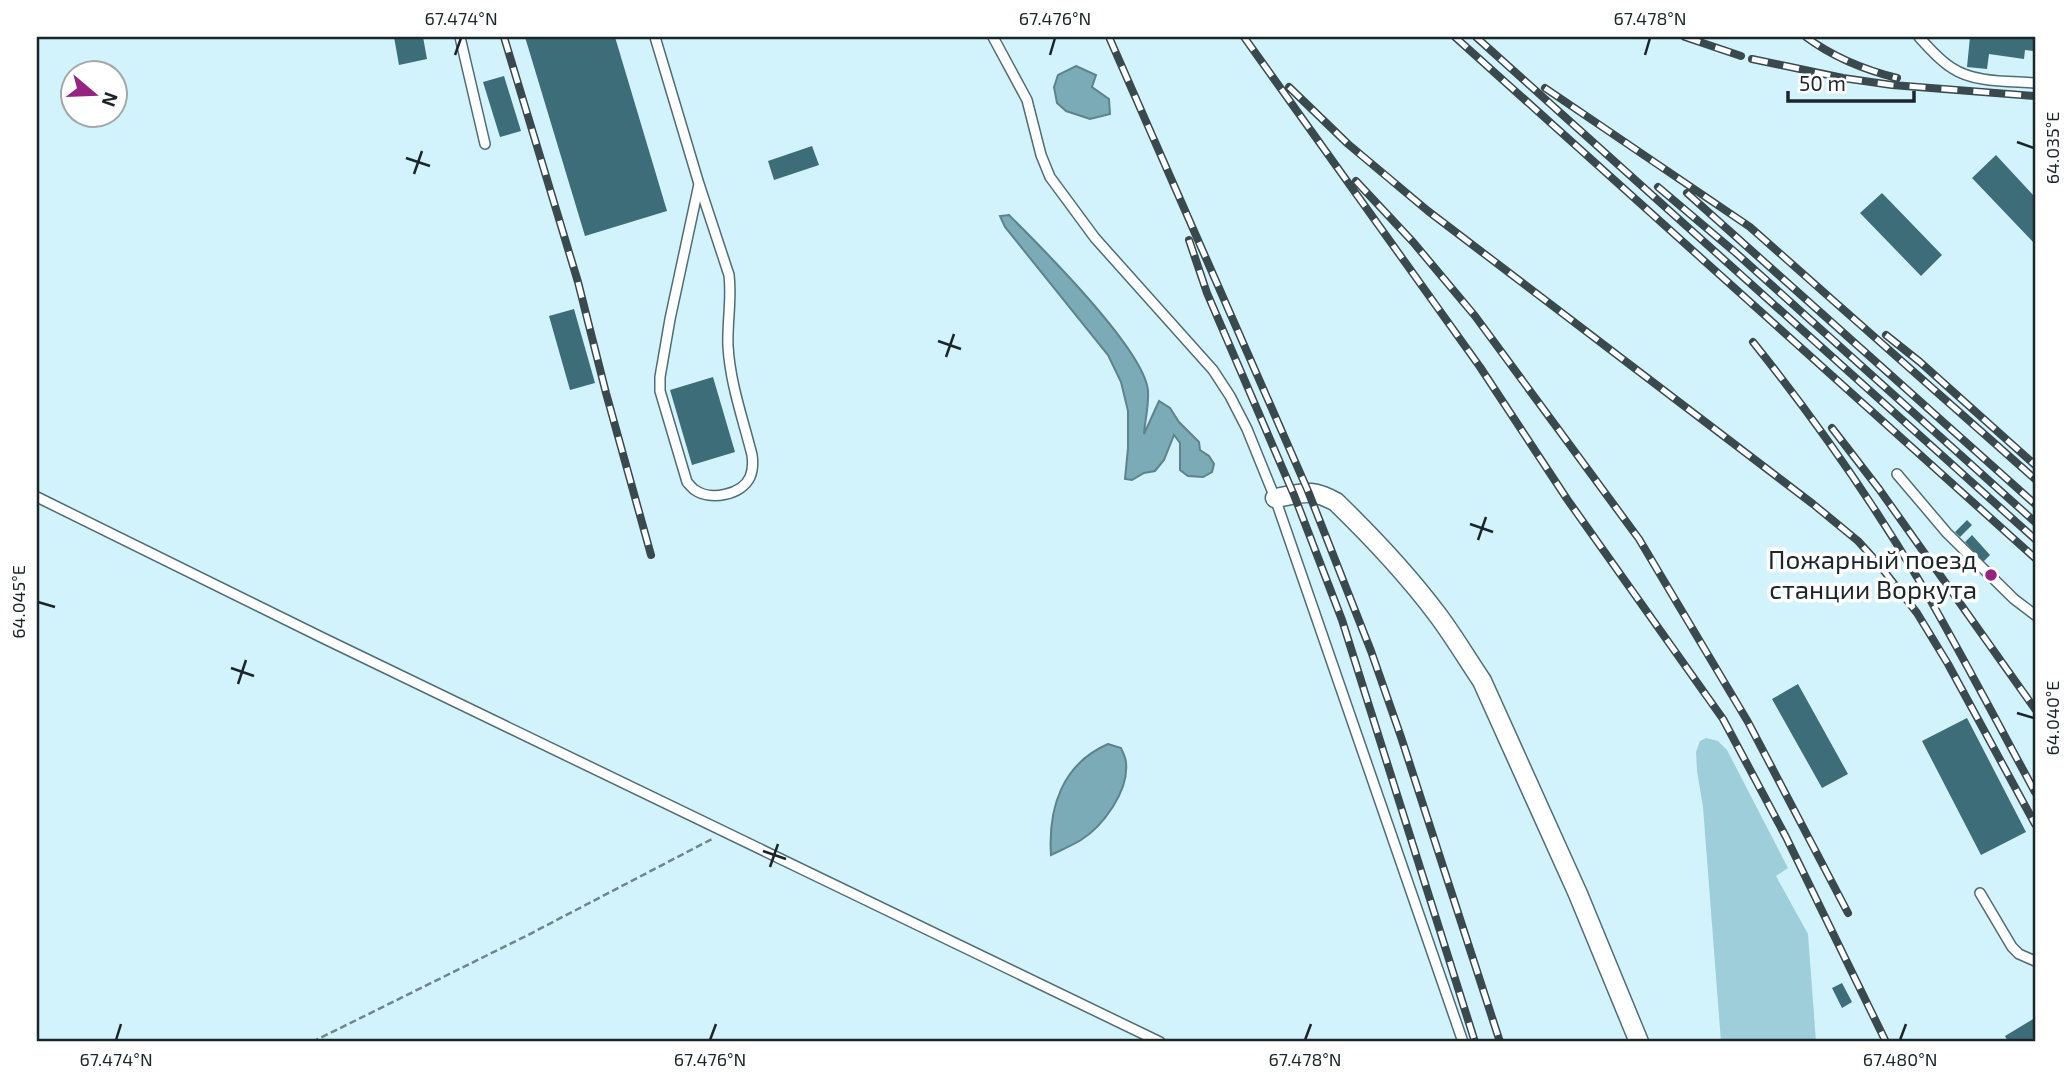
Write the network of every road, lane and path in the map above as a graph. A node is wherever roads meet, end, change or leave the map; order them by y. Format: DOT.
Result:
graph roads {
  1 [pos="460,37"];
  2 [pos="655,37"];
  3 [pos="993,37"];
  4 [pos="1919,37"];
  5 [pos="2035,83"];
  6 [pos="485,144"];
  7 [pos="699,184"];
  8 [pos="1897,474"];
  9 [pos="37,497"];
  10 [pos="1275,498"];
  11 [pos="2035,615"];
  12 [pos="725,832"];
  13 [pos="1980,893"];
  14 [pos="2035,961"];
  15 [pos="312,1042"];
  16 [pos="1160,1042"];
  17 [pos="1463,1042"];
  18 [pos="1639,1042"];
  1 -- 6 [label="lane"];
  2 -- 7 [label="lane"];
  3 -- 10 [label="lane"];
  4 -- 5 [label="lane"];
  7 -- 7 [label="lane"];
  8 -- 11 [label="lane"];
  9 -- 12 [label="lane"];
  10 -- 17 [label="lane"];
  10 -- 18 [label="street"];
  12 -- 15 [label="path"];
  12 -- 16 [label="lane"];
  13 -- 14 [label="lane"];
}
